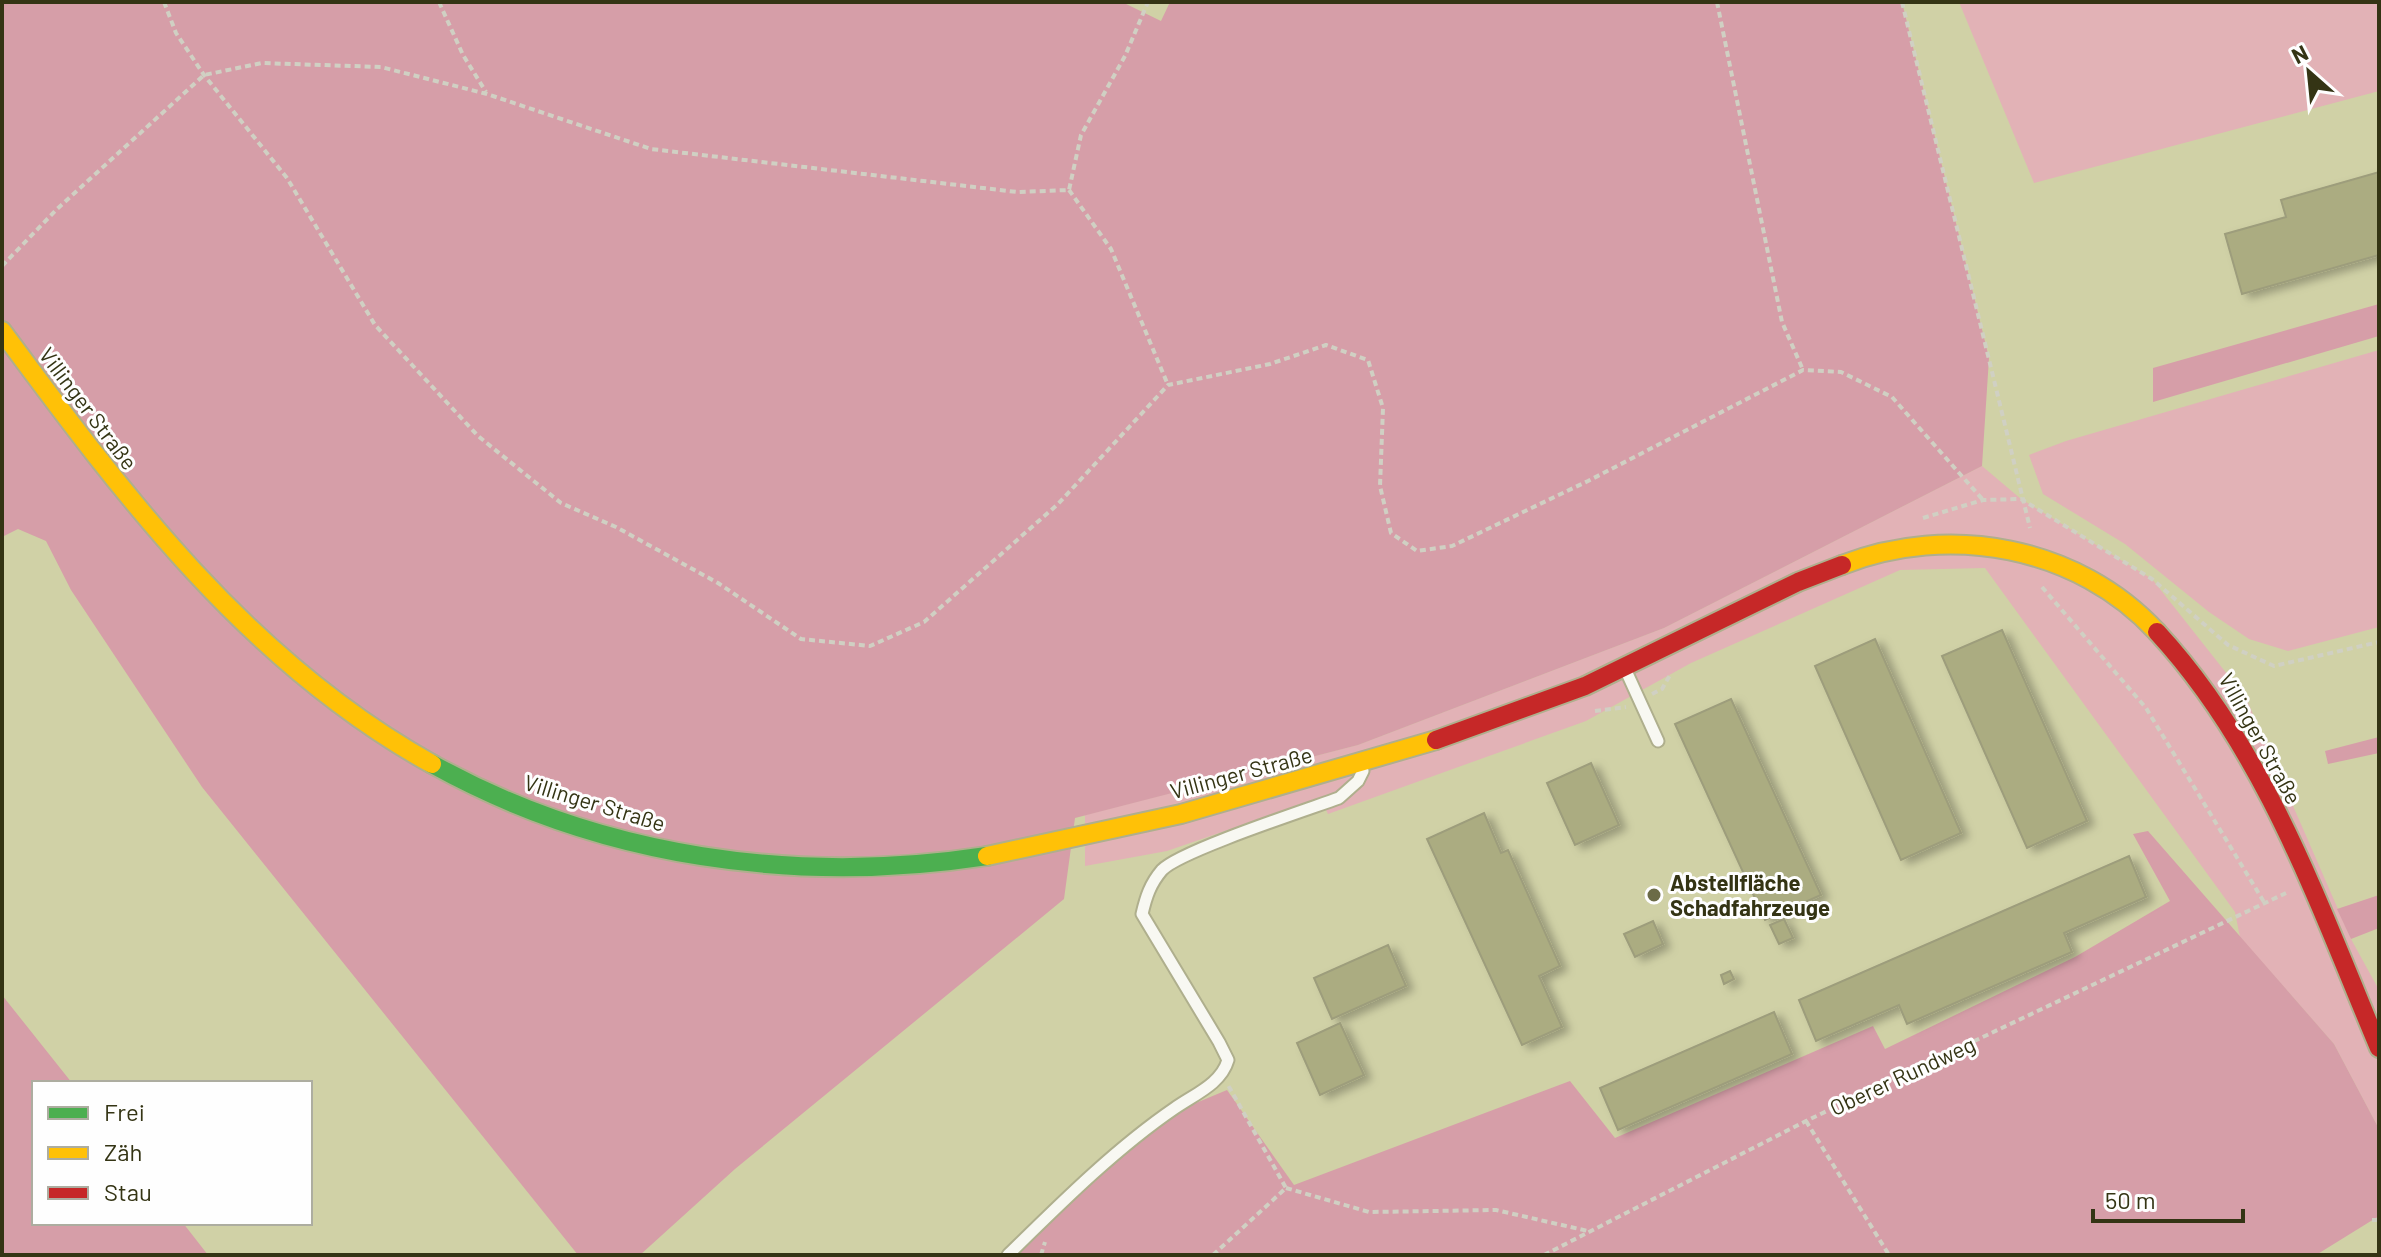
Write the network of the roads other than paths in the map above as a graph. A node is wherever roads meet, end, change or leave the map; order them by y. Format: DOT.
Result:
graph roads {
  1 [pos="2,331"];
  2 [pos="1625,668"];
  3 [pos="1658,741"];
  4 [pos="1367,762"];
  5 [pos="2379,1048"];
  6 [pos="1008,1255"];
  1 -- 4 [label="main road, Villinger Straße"];
  2 -- 3 [label="lane"];
  2 -- 4 [label="main road, Villinger Straße"];
  2 -- 5 [label="main road, Villinger Straße"];
  4 -- 6 [label="lane"];
}
